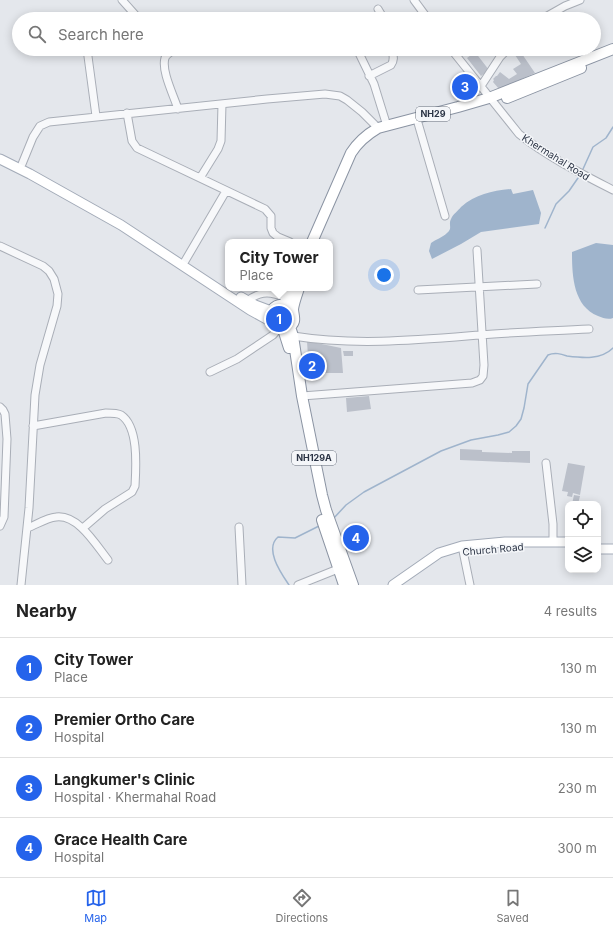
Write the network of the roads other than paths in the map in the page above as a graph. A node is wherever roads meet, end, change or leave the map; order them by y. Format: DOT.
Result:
graph roads {
  1 [pos="122,0"];
  2 [pos="414,0"];
  3 [pos="580,0"];
  4 [pos="378,9"];
  5 [pos="133,12"];
  6 [pos="380,12"];
  7 [pos="423,12"];
  8 [pos="554,12"];
  9 [pos="613,49"];
  10 [pos="601,54"];
  11 [pos="613,55"];
  12 [pos="88,56"];
  13 [pos="166,56"];
  14 [pos="360,56"];
  15 [pos="394,56"];
  16 [pos="457,56"];
  17 [pos="501,56"];
  18 [pos="596,56"];
  19 [pos="369,76"];
  20 [pos="481,86"];
  21 [pos="491,100"];
  22 [pos="222,104"];
  23 [pos="178,109"];
  24 [pos="127,113"];
  25 [pos="96,116"];
  26 [pos="418,123"];
  27 [pos="383,127"];
  28 [pos="0,153"];
  29 [pos="0,159"];
  30 [pos="22,164"];
  31 [pos="200,178"];
  32 [pos="613,190"];
  33 [pos="226,191"];
  34 [pos="445,216"];
  35 [pos="283,239"];
  36 [pos="313,239"];
  37 [pos="319,239"];
  38 [pos="0,246"];
  39 [pos="477,250"];
  40 [pos="185,261"];
  41 [pos="538,284"];
  42 [pos="225,287"];
  43 [pos="479,288"];
  44 [pos="418,290"];
  45 [pos="232,291"];
  46 [pos="291,291"];
  47 [pos="298,291"];
  48 [pos="247,301"];
  49 [pos="288,304"];
  50 [pos="271,316"];
  51 [pos="590,329"];
  52 [pos="286,330"];
  53 [pos="482,335"];
  54 [pos="210,372"];
  55 [pos="302,396"];
  56 [pos="0,407"];
  57 [pos="33,426"];
  58 [pos="546,463"];
  59 [pos="0,526"];
  60 [pos="239,527"];
  61 [pos="27,528"];
  62 [pos="83,528"];
  63 [pos="553,541"];
  64 [pos="565,542"];
  65 [pos="601,543"];
  66 [pos="613,543"];
  67 [pos="565,547"];
  68 [pos="601,548"];
  69 [pos="613,549"];
  70 [pos="463,551"];
  71 [pos="108,560"];
  72 [pos="338,569"];
  73 [pos="21,585"];
  74 [pos="242,585"];
  75 [pos="298,585"];
  76 [pos="344,585"];
  77 [pos="353,585"];
  78 [pos="393,585"];
  79 [pos="404,585"];
  80 [pos="470,585"];
  1 -- 5 [label="street"];
  2 -- 7 [label="street"];
  3 -- 8 [label="street"];
  4 -- 6 [label="street"];
  9 -- 10 [label="highway, NH29"];
  11 -- 21 [label="highway, NH29"];
  12 -- 25 [label="street"];
  13 -- 23 [label="street"];
  14 -- 19 [label="street"];
  15 -- 19 [label="street"];
  16 -- 20 [label="street, Khermahal Road"];
  17 -- 20 [label="street"];
  18 -- 21 [label="highway, NH29"];
  19 -- 27 [label="street"];
  20 -- 21 [label="street, Khermahal Road"];
  21 -- 26 [label="highway, NH29"];
  21 -- 27 [label="highway, NH29"];
  21 -- 32 [label="street, Khermahal Road"];
  22 -- 23 [label="street"];
  22 -- 27 [label="street"];
  22 -- 31 [label="street"];
  23 -- 24 [label="street"];
  24 -- 25 [label="street"];
  24 -- 31 [label="street"];
  25 -- 30 [label="street"];
  26 -- 34 [label="street"];
  26 -- 37 [label="highway, NH29"];
  27 -- 36 [label="highway, NH29"];
  28 -- 30 [label="main road"];
  29 -- 50 [label="main road"];
  30 -- 40 [label="main road"];
  31 -- 33 [label="street"];
  33 -- 35 [label="street"];
  33 -- 40 [label="street"];
  38 -- 57 [label="street"];
  39 -- 43 [label="street"];
  40 -- 42 [label="main road"];
  41 -- 43 [label="street"];
  43 -- 44 [label="street"];
  43 -- 53 [label="street"];
  45 -- 48 [label="main road"];
  46 -- 49 [label="highway"];
  47 -- 49 [label="highway"];
  48 -- 49 [label="street"];
  48 -- 50 [label="main road"];
  49 -- 50 [label="highway"];
  49 -- 52 [label="highway"];
  50 -- 52 [label="highway"];
  51 -- 53 [label="street"];
  52 -- 53 [label="street"];
  52 -- 54 [label="street"];
  52 -- 55 [label="highway, NH129A"];
  52 -- 72 [label="highway, NH129A"];
  53 -- 55 [label="street"];
  55 -- 77 [label="highway, NH129A"];
  56 -- 59 [label="street"];
  57 -- 61 [label="street"];
  57 -- 62 [label="street"];
  58 -- 63 [label="street"];
  60 -- 74 [label="street"];
  61 -- 62 [label="street"];
  61 -- 73 [label="street"];
  62 -- 71 [label="street"];
  63 -- 64 [label="main road"];
  63 -- 78 [label="main road"];
  65 -- 66 [label="main road"];
  67 -- 70 [label="main road, Church Road"];
  68 -- 69 [label="main road"];
  70 -- 79 [label="main road, Church Road"];
  70 -- 80 [label="street"];
  72 -- 75 [label="street"];
  72 -- 76 [label="highway, NH129A"];
}
